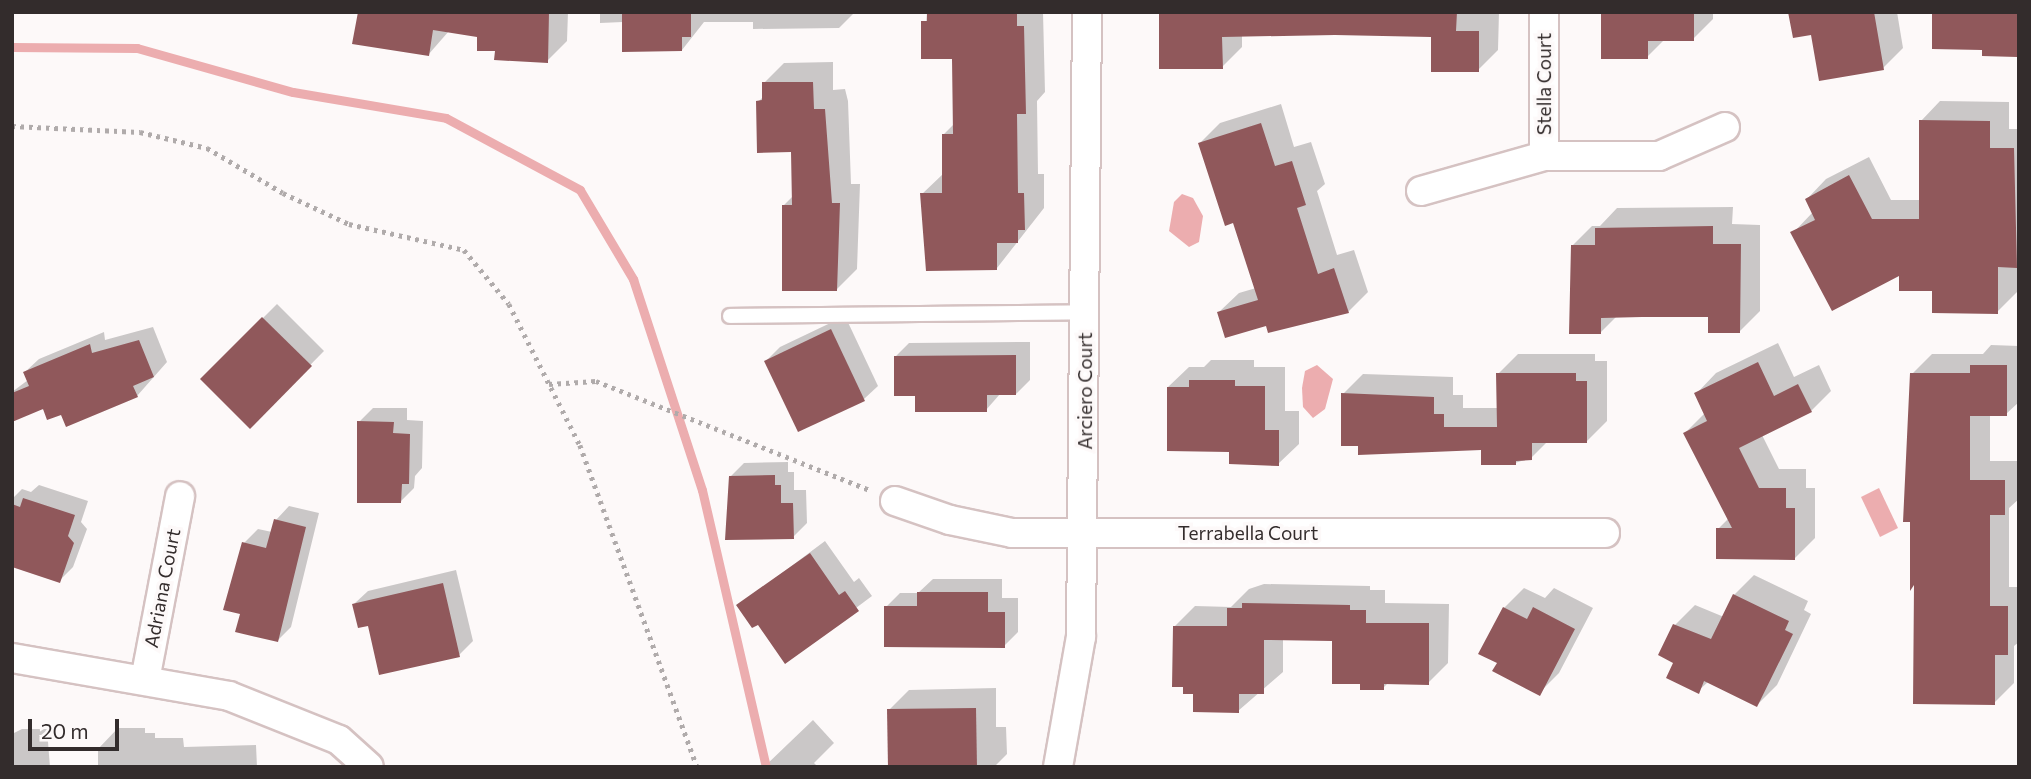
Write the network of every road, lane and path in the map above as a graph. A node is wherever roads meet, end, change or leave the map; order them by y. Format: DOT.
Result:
graph roads {
  1 [pos="1087,12"];
  2 [pos="1544,12"];
  3 [pos="12,126"];
  4 [pos="1725,127"];
  5 [pos="1544,156"];
  6 [pos="1421,191"];
  7 [pos="1085,312"];
  8 [pos="730,316"];
  9 [pos="549,384"];
  10 [pos="180,496"];
  11 [pos="895,501"];
  12 [pos="1605,533"];
  13 [pos="1083,534"];
  14 [pos="12,659"];
  15 [pos="145,680"];
  16 [pos="369,767"];
  17 [pos="697,767"];
  18 [pos="1058,767"];
  1 -- 7 [label="street, Arciero Court"];
  2 -- 5 [label="street, Stella Court"];
  3 -- 9 [label="path"];
  4 -- 5 [label="street, Stella Court"];
  5 -- 6 [label="street, Stella Court"];
  7 -- 8 [label="lane"];
  7 -- 13 [label="street, Arciero Court"];
  9 -- 11 [label="path"];
  9 -- 17 [label="path"];
  10 -- 15 [label="street, Adriana Court"];
  11 -- 13 [label="street, Terrabella Court"];
  12 -- 13 [label="street, Terrabella Court"];
  13 -- 18 [label="street, Arciero Court"];
  14 -- 15 [label="street"];
  15 -- 16 [label="street"];
}
